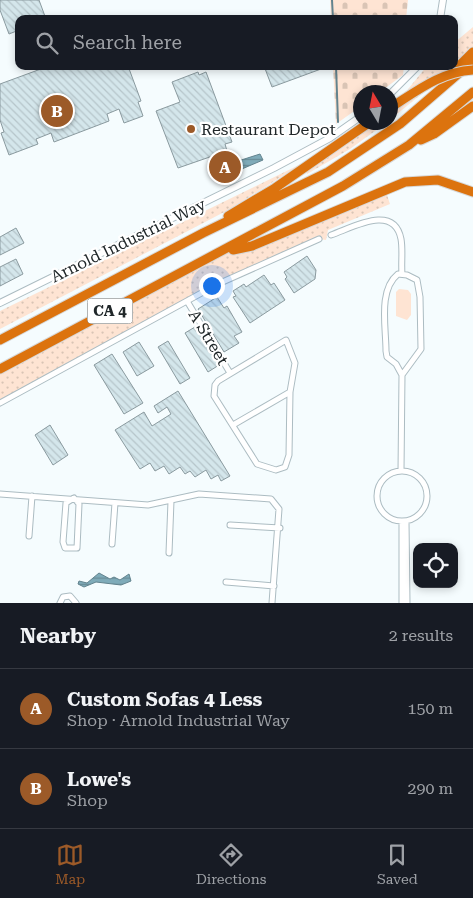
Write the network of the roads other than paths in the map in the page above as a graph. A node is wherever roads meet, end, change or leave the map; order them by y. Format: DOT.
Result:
graph roads {
  1 [pos="444,0"];
  2 [pos="441,15"];
  3 [pos="473,52"];
  4 [pos="473,61"];
  5 [pos="458,66"];
  6 [pos="414,70"];
  7 [pos="454,70"];
  8 [pos="473,70"];
  9 [pos="398,86"];
  10 [pos="473,92"];
  11 [pos="398,103"];
  12 [pos="473,106"];
  13 [pos="353,123"];
  14 [pos="358,130"];
  15 [pos="379,139"];
  16 [pos="409,145"];
  17 [pos="473,192"];
  18 [pos="203,233"];
  19 [pos="331,236"];
  20 [pos="319,239"];
  21 [pos="220,252"];
  22 [pos="402,274"];
  23 [pos="187,301"];
  24 [pos="0,303"];
  25 [pos="0,340"];
  26 [pos="0,368"];
  27 [pos="230,374"];
  28 [pos="402,375"];
  29 [pos="290,392"];
  30 [pos="0,403"];
  31 [pos="233,425"];
  32 [pos="401,471"];
  33 [pos="0,494"];
  34 [pos="32,496"];
  35 [pos="74,498"];
  36 [pos="171,501"];
  37 [pos="115,503"];
  38 [pos="404,521"];
  39 [pos="230,525"];
  40 [pos="280,528"];
  41 [pos="29,536"];
  42 [pos="112,544"];
  43 [pos="169,553"];
  44 [pos="226,582"];
  45 [pos="274,586"];
  46 [pos="60,603"];
  47 [pos="76,603"];
  48 [pos="272,603"];
  49 [pos="402,603"];
  50 [pos="407,603"];
  1 -- 2 [label="street"];
  3 -- 5 [label="highway"];
  4 -- 15 [label="highway, CA 4"];
  6 -- 9 [label="street"];
  7 -- 15 [label="highway"];
  8 -- 11 [label="highway, bridge"];
  10 -- 16 [label="highway, CA 4"];
  12 -- 16 [label="highway"];
  13 -- 24 [label="street, Arnold Industrial Way"];
  14 -- 18 [label="highway"];
  15 -- 18 [label="highway, CA 4"];
  16 -- 21 [label="highway, CA 4"];
  17 -- 21 [label="highway"];
  18 -- 25 [label="highway, CA 4"];
  19 -- 22 [label="street"];
  20 -- 23 [label="street"];
  21 -- 26 [label="highway, CA 4"];
  22 -- 28 [label="street"];
  22 -- 28 [label="street"];
  23 -- 27 [label="street, A Street"];
  23 -- 30 [label="street"];
  27 -- 29 [label="street, A Street"];
  27 -- 31 [label="street, A Street"];
  28 -- 32 [label="street"];
  29 -- 31 [label="street"];
  29 -- 31 [label="street, A Street"];
  32 -- 38 [label="street"];
  32 -- 38 [label="street"];
  33 -- 34 [label="street"];
  34 -- 35 [label="street"];
  34 -- 41 [label="street"];
  35 -- 35 [label="street"];
  35 -- 37 [label="street"];
  36 -- 37 [label="street"];
  36 -- 40 [label="street"];
  36 -- 43 [label="street"];
  37 -- 42 [label="street"];
  38 -- 49 [label="street"];
  38 -- 50 [label="street"];
  39 -- 40 [label="street"];
  40 -- 45 [label="street"];
  44 -- 45 [label="street"];
  45 -- 48 [label="street"];
  46 -- 47 [label="street"];
}
